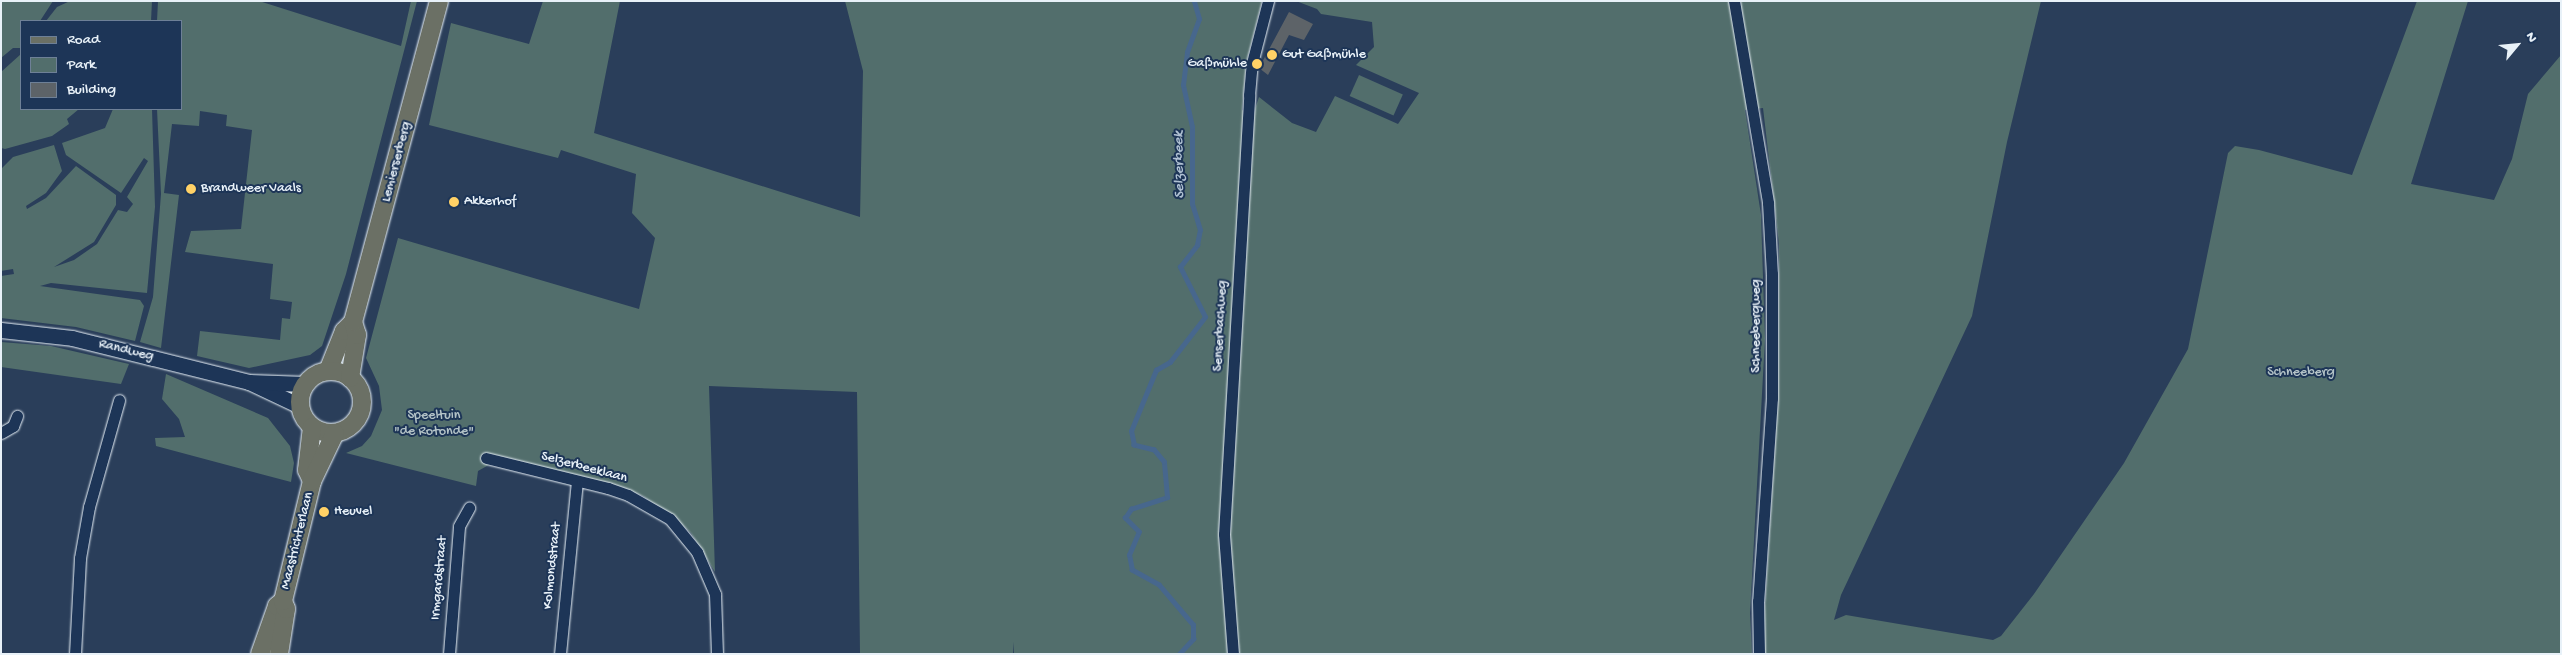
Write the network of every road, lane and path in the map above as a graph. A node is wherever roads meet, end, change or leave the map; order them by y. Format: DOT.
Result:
graph roads {
  1 [pos="439,1"];
  2 [pos="1268,1"];
  3 [pos="1734,1"];
  4 [pos="353,322"];
  5 [pos="1,330"];
  6 [pos="328,371"];
  7 [pos="350,378"];
  8 [pos="249,382"];
  9 [pos="306,384"];
  10 [pos="119,400"];
  11 [pos="300,406"];
  12 [pos="17,416"];
  13 [pos="312,427"];
  14 [pos="1,433"];
  15 [pos="335,433"];
  16 [pos="486,458"];
  17 [pos="312,481"];
  18 [pos="577,482"];
  19 [pos="469,508"];
  20 [pos="283,601"];
  21 [pos="75,654"];
  22 [pos="260,654"];
  23 [pos="279,654"];
  24 [pos="449,654"];
  25 [pos="560,654"];
  26 [pos="717,654"];
  27 [pos="1233,654"];
  28 [pos="1759,654"];
  1 -- 4 [label="main road, Lemierserberg"];
  2 -- 27 [label="street, Senserbachweg"];
  3 -- 28 [label="street, Schneebergweg"];
  4 -- 6 [label="main road, Lemierserberg"];
  4 -- 7 [label="main road, Lemierserberg"];
  5 -- 8 [label="main road, Randweg"];
  6 -- 7 [label="main road"];
  6 -- 9 [label="main road"];
  7 -- 15 [label="main road"];
  8 -- 9 [label="main road, Randweg"];
  8 -- 11 [label="main road, Randweg"];
  9 -- 11 [label="main road"];
  10 -- 21 [label="street"];
  11 -- 13 [label="main road"];
  12 -- 14 [label="street"];
  13 -- 15 [label="main road"];
  13 -- 17 [label="main road, Maastrichterlaan"];
  15 -- 17 [label="main road, Maastrichterlaan"];
  16 -- 18 [label="street, Selzerbeeklaan"];
  17 -- 20 [label="main road, Maastrichterlaan"];
  18 -- 25 [label="street, Kolmondstraat"];
  18 -- 26 [label="street, Selzerbeeklaan"];
  19 -- 24 [label="street, Irmgardstraat"];
  20 -- 22 [label="main road, Maastrichterlaan"];
  20 -- 23 [label="main road, Maastrichterlaan"];
}
